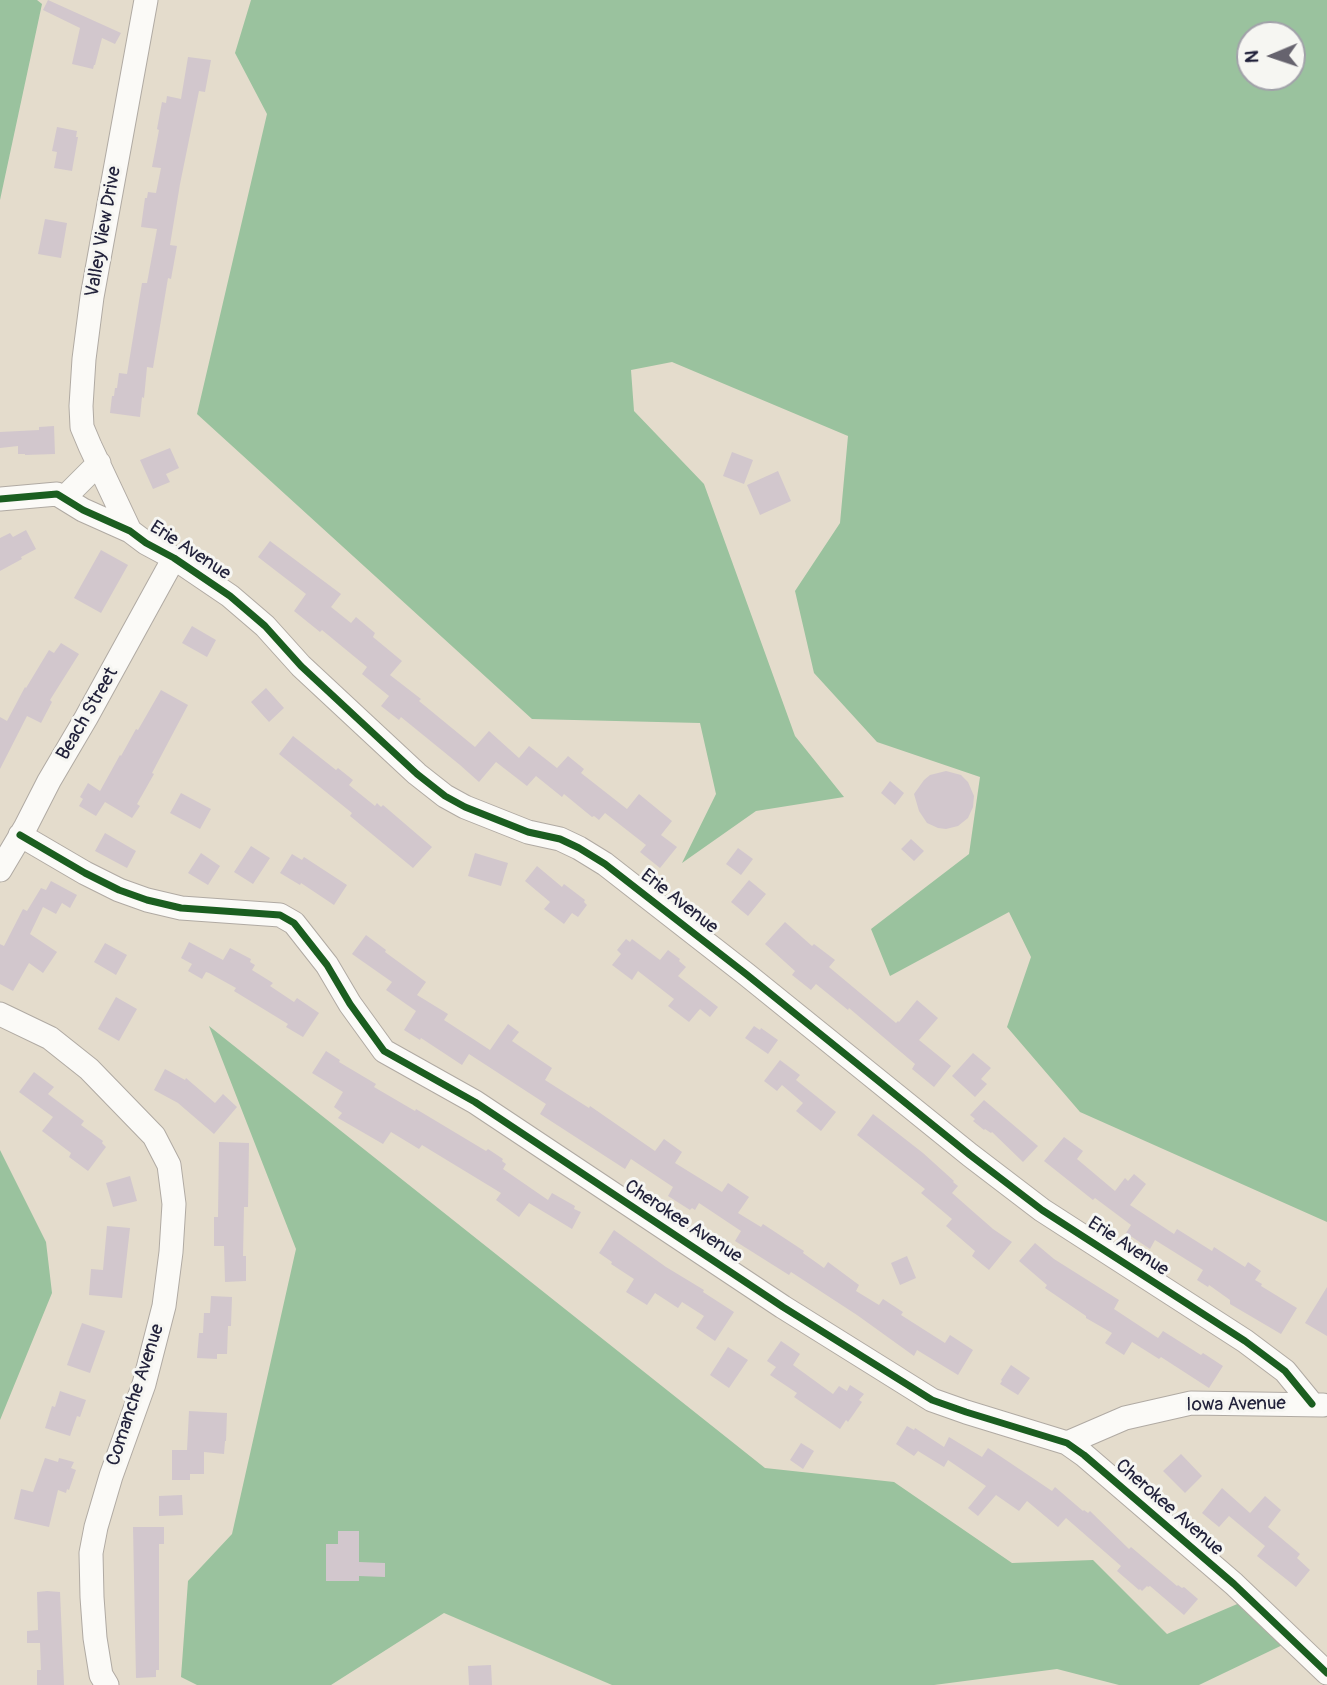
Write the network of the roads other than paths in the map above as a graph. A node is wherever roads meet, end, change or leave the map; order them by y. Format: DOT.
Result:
graph roads {
  1 [pos="146,0"];
  2 [pos="99,463"];
  3 [pos="64,498"];
  4 [pos="0,499"];
  5 [pos="130,531"];
  6 [pos="174,558"];
  7 [pos="20,835"];
  8 [pos="0,870"];
  9 [pos="0,1014"];
  10 [pos="1319,1405"];
  11 [pos="1067,1443"];
  12 [pos="1327,1673"];
  13 [pos="107,1685"];
  1 -- 2 [label="street, Valley View Drive"];
  2 -- 3 [label="street"];
  2 -- 5 [label="street, Erie Avenue"];
  3 -- 4 [label="street, Erie Avenue"];
  3 -- 5 [label="street, Erie Avenue"];
  5 -- 6 [label="street, Erie Avenue"];
  6 -- 7 [label="street, Beach Street"];
  6 -- 10 [label="street, Erie Avenue"];
  7 -- 8 [label="street, Beach Street"];
  7 -- 11 [label="street, Cherokee Avenue"];
  9 -- 13 [label="street, Comanche Avenue"];
  10 -- 11 [label="street, Iowa Avenue"];
  11 -- 12 [label="street, Cherokee Avenue"];
}
